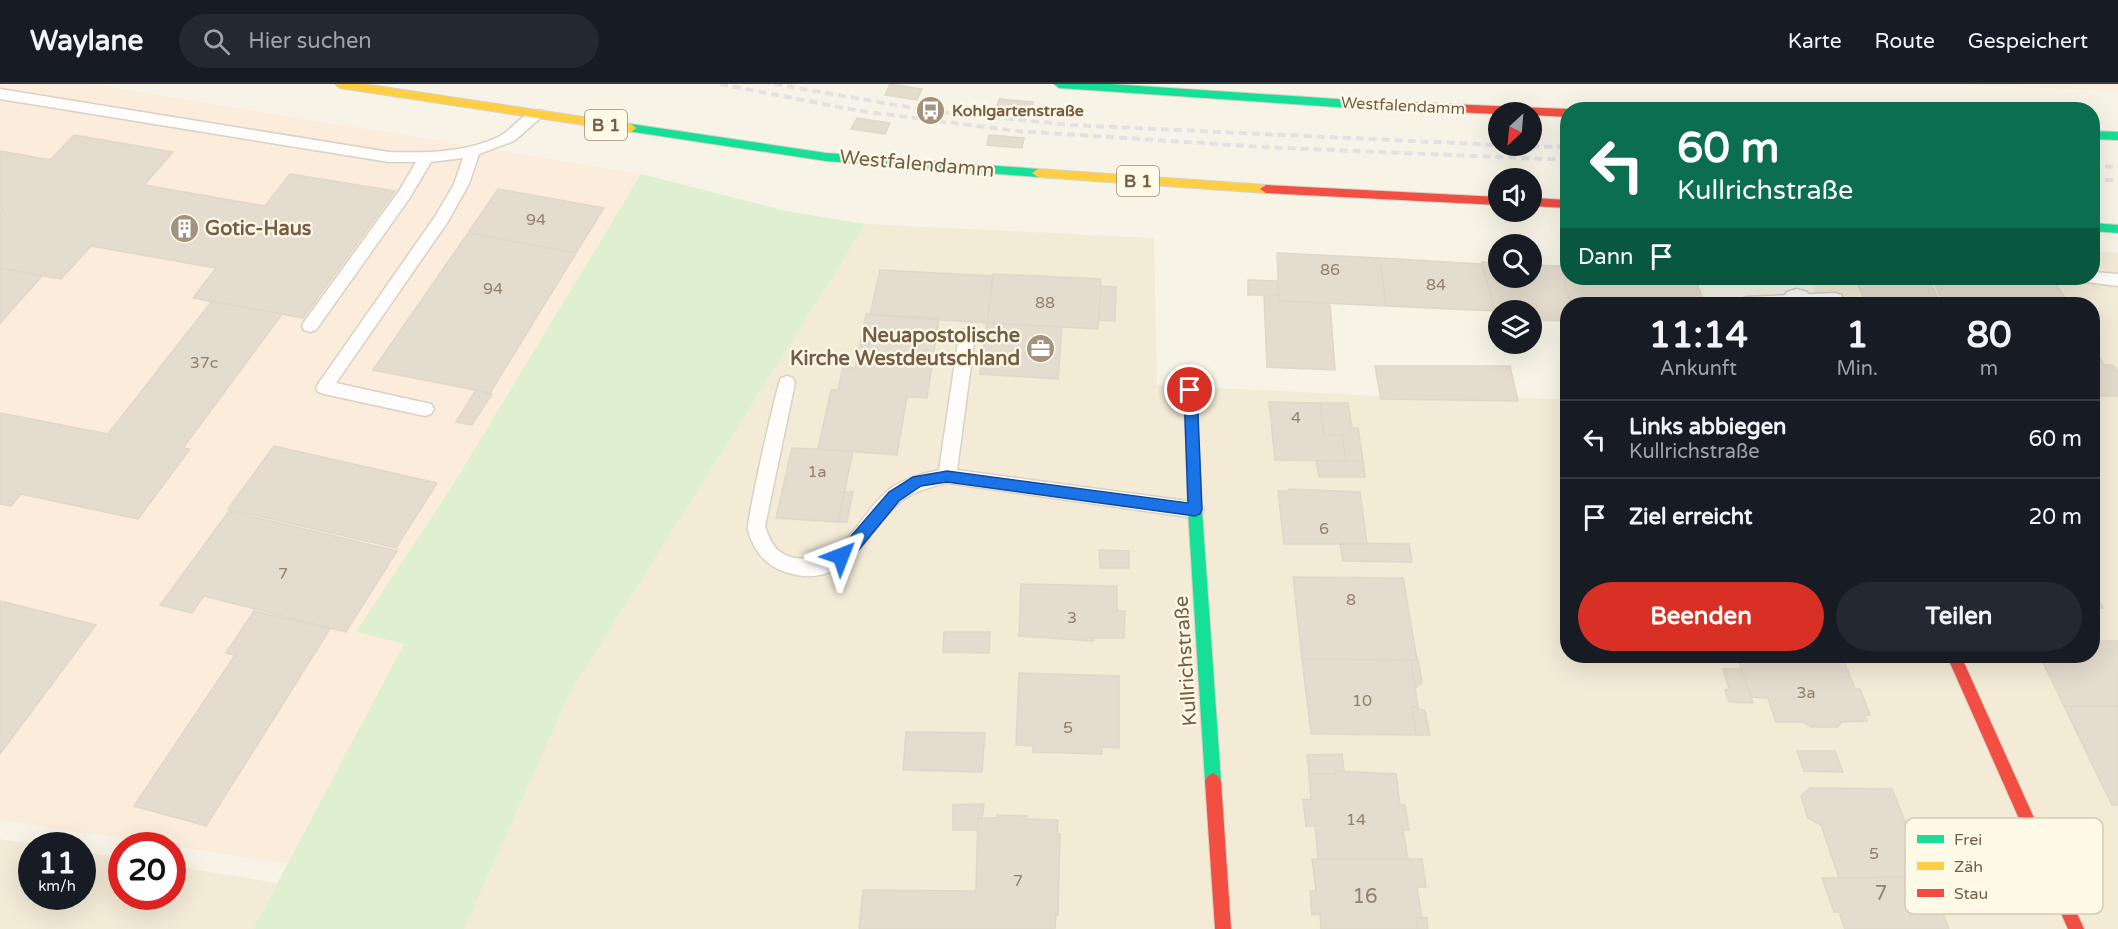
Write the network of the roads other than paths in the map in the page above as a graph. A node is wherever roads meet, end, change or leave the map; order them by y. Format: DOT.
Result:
graph roads {
  1 [pos="340,84"];
  2 [pos="1059,84"];
  3 [pos="0,94"];
  4 [pos="1560,113"];
  5 [pos="538,114"];
  6 [pos="2100,135"];
  7 [pos="2118,136"];
  8 [pos="472,151"];
  9 [pos="426,158"];
  10 [pos="1488,201"];
  11 [pos="1542,203"];
  12 [pos="1560,204"];
  13 [pos="2100,227"];
  14 [pos="2118,227"];
  15 [pos="2100,279"];
  16 [pos="2118,280"];
  17 [pos="310,326"];
  18 [pos="967,335"];
  19 [pos="786,383"];
  20 [pos="1190,390"];
  21 [pos="425,409"];
  22 [pos="947,477"];
  23 [pos="1195,510"];
  24 [pos="1957,663"];
  25 [pos="2026,818"];
  26 [pos="2069,914"];
  27 [pos="1223,929"];
  28 [pos="2076,929"];
  1 -- 5 [label="main road, Westfalendamm / B 1"];
  2 -- 4 [label="main road, Westfalendamm"];
  3 -- 9 [label="lane"];
  5 -- 8 [label="lane"];
  5 -- 10 [label="main road, Westfalendamm / B 1"];
  6 -- 7 [label="main road"];
  8 -- 9 [label="lane"];
  8 -- 21 [label="lane"];
  9 -- 17 [label="lane"];
  11 -- 12 [label="main road"];
  13 -- 14 [label="main road"];
  15 -- 16 [label="lane"];
  18 -- 22 [label="lane"];
  19 -- 22 [label="lane"];
  20 -- 23 [label="main road, Kullrichstraße"];
  22 -- 23 [label="lane"];
  23 -- 27 [label="main road, Kullrichstraße"];
  24 -- 25 [label="main road"];
  26 -- 28 [label="main road"];
}
